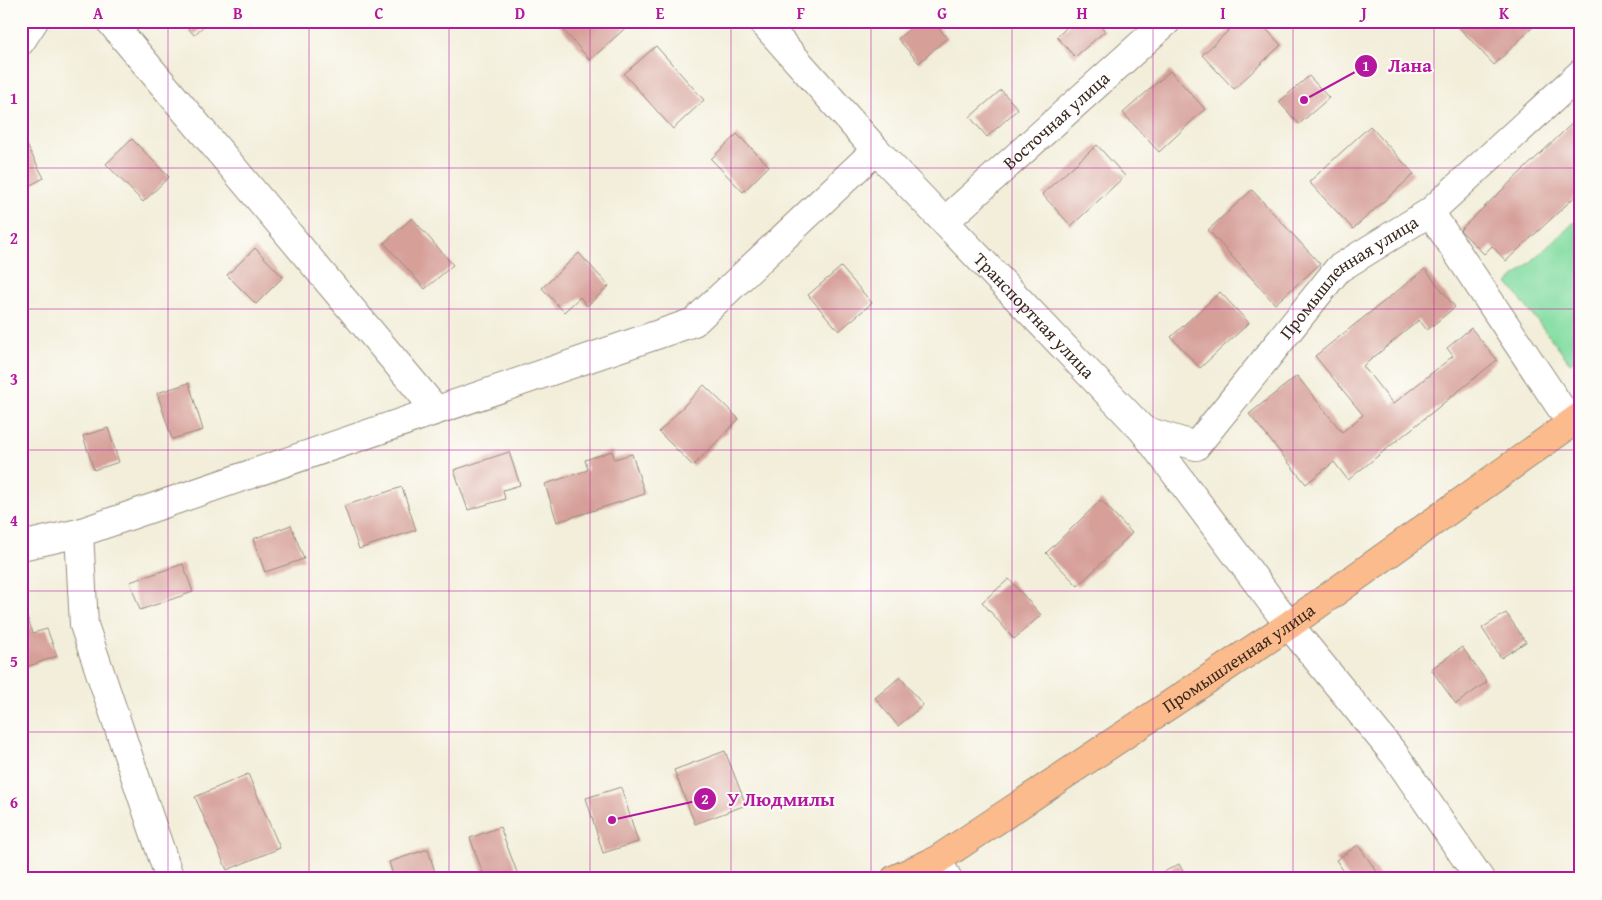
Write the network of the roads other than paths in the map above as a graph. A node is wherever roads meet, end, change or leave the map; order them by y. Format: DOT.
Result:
graph roads {
  1 [pos="34,21"];
  2 [pos="110,21"];
  3 [pos="762,21"];
  4 [pos="1152,26"];
  5 [pos="21,41"];
  6 [pos="1581,73"];
  7 [pos="876,150"];
  8 [pos="1430,212"];
  9 [pos="945,221"];
  10 [pos="436,410"];
  11 [pos="1576,420"];
  12 [pos="1143,430"];
  13 [pos="79,533"];
  14 [pos="21,546"];
  15 [pos="1289,625"];
  16 [pos="942,869"];
  17 [pos="170,879"];
  18 [pos="895,879"];
  19 [pos="1480,879"];
  1 -- 5 [label="street"];
  2 -- 10 [label="street"];
  3 -- 7 [label="street, Транспортная улица"];
  4 -- 9 [label="street, Восточная улица"];
  6 -- 8 [label="street, Промышленная улица"];
  7 -- 9 [label="street, Транспортная улица"];
  7 -- 10 [label="street"];
  8 -- 11 [label="street, Промышленная улица"];
  8 -- 12 [label="street, Промышленная улица"];
  9 -- 12 [label="street, Транспортная улица"];
  10 -- 13 [label="street"];
  11 -- 15 [label="main road, Промышленная улица"];
  12 -- 15 [label="street, Транспортная улица"];
  13 -- 14 [label="street"];
  13 -- 17 [label="street"];
  15 -- 16 [label="main road, Промышленная улица"];
  15 -- 19 [label="street, Транспортная улица"];
  16 -- 18 [label="main road, Промышленная улица"];
}
